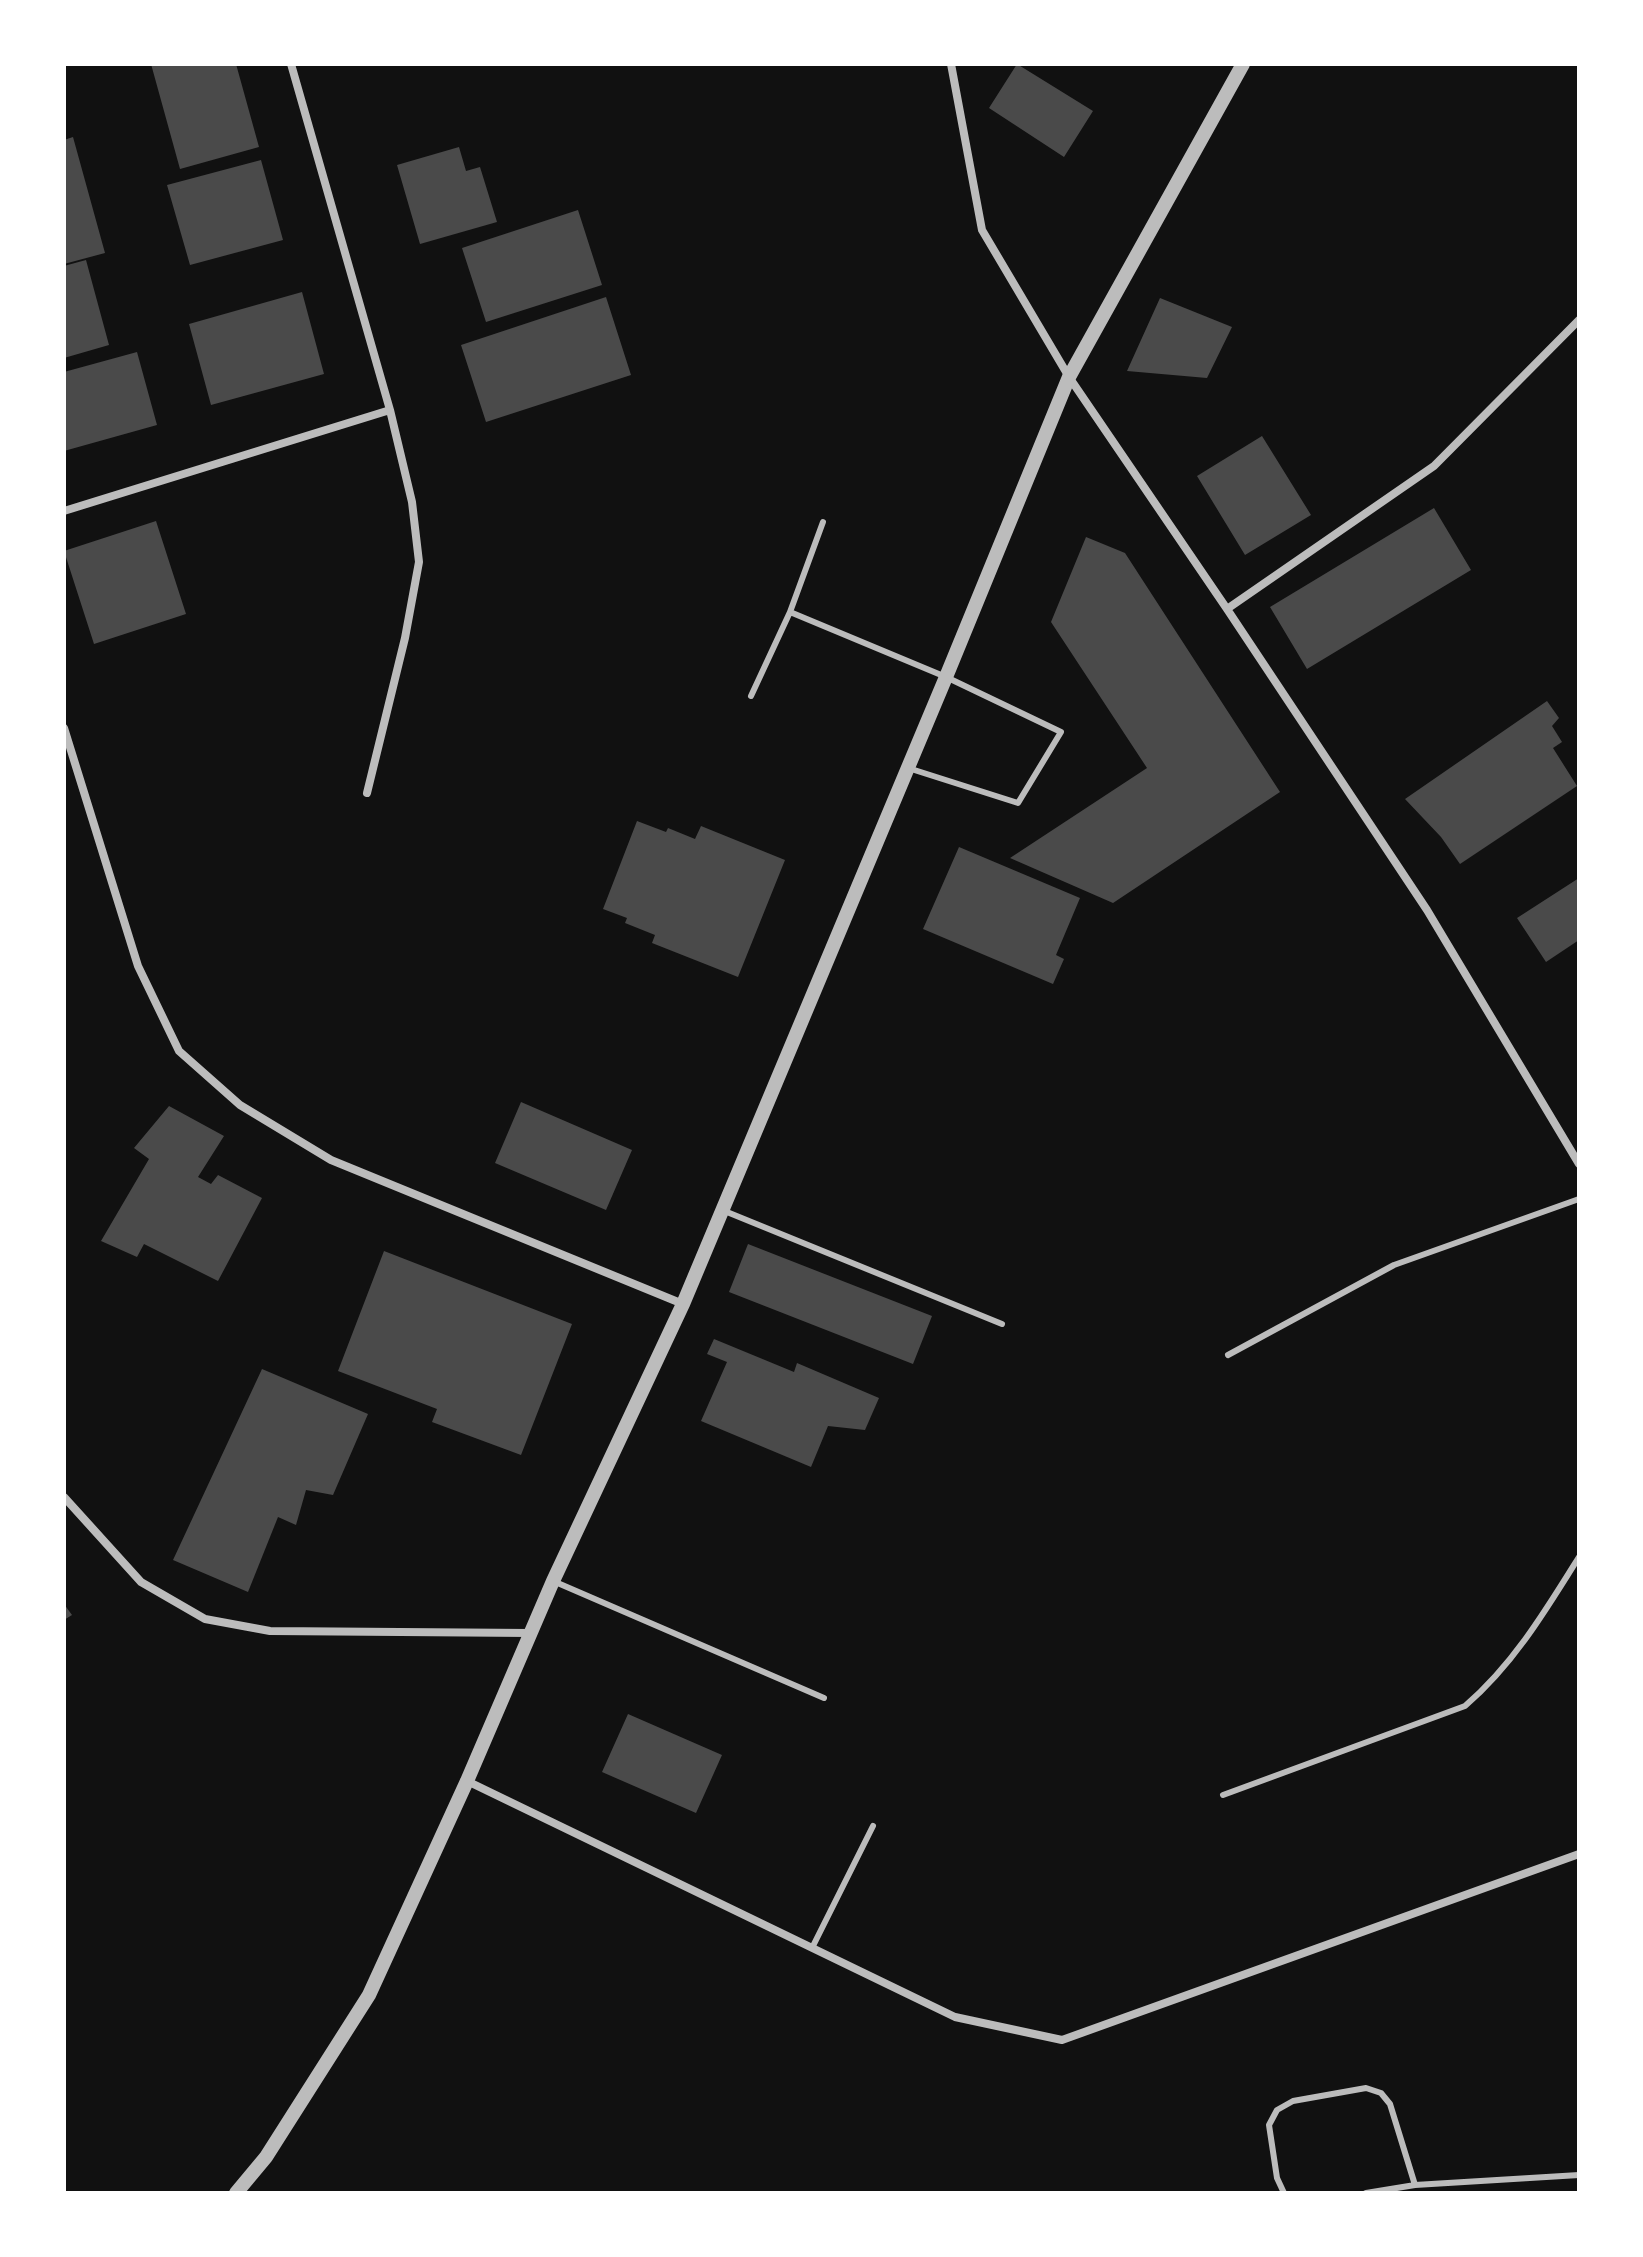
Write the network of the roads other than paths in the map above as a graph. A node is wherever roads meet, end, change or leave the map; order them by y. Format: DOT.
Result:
graph roads {
  1 [pos="291,64"];
  2 [pos="951,64"];
  3 [pos="1243,64"];
  4 [pos="1579,320"];
  5 [pos="1069,377"];
  6 [pos="390,410"];
  7 [pos="64,511"];
  8 [pos="823,522"];
  9 [pos="1227,609"];
  10 [pos="790,612"];
  11 [pos="946,677"];
  12 [pos="751,696"];
  13 [pos="64,728"];
  14 [pos="908,768"];
  15 [pos="367,793"];
  16 [pos="1579,1164"];
  17 [pos="1579,1199"];
  18 [pos="722,1210"];
  19 [pos="683,1304"];
  20 [pos="1002,1324"];
  21 [pos="1228,1355"];
  22 [pos="64,1497"];
  23 [pos="1579,1557"];
  24 [pos="553,1581"];
  25 [pos="531,1633"];
  26 [pos="824,1698"];
  27 [pos="467,1781"];
  28 [pos="1223,1795"];
  29 [pos="873,1826"];
  30 [pos="1579,1854"];
  31 [pos="812,1948"];
  32 [pos="1579,2175"];
  33 [pos="1415,2185"];
  34 [pos="236,2193"];
  35 [pos="1284,2193"];
  36 [pos="1366,2193"];
  1 -- 6 [label="street"];
  2 -- 5 [label="street"];
  3 -- 5 [label="street"];
  4 -- 9 [label="street"];
  5 -- 9 [label="street"];
  5 -- 11 [label="street"];
  6 -- 7 [label="street"];
  6 -- 15 [label="street"];
  8 -- 10 [label="lane"];
  9 -- 16 [label="street"];
  10 -- 11 [label="lane"];
  10 -- 12 [label="lane"];
  11 -- 14 [label="street"];
  11 -- 14 [label="lane"];
  13 -- 19 [label="street"];
  14 -- 18 [label="street"];
  17 -- 21 [label="lane"];
  18 -- 19 [label="street"];
  18 -- 20 [label="lane"];
  19 -- 24 [label="street"];
  22 -- 25 [label="street"];
  23 -- 28 [label="lane"];
  24 -- 25 [label="street"];
  24 -- 26 [label="lane"];
  25 -- 27 [label="street"];
  27 -- 31 [label="street"];
  27 -- 34 [label="street"];
  29 -- 31 [label="lane"];
  30 -- 31 [label="street"];
  32 -- 33 [label="lane"];
  33 -- 35 [label="lane"];
  33 -- 36 [label="lane"];
}
